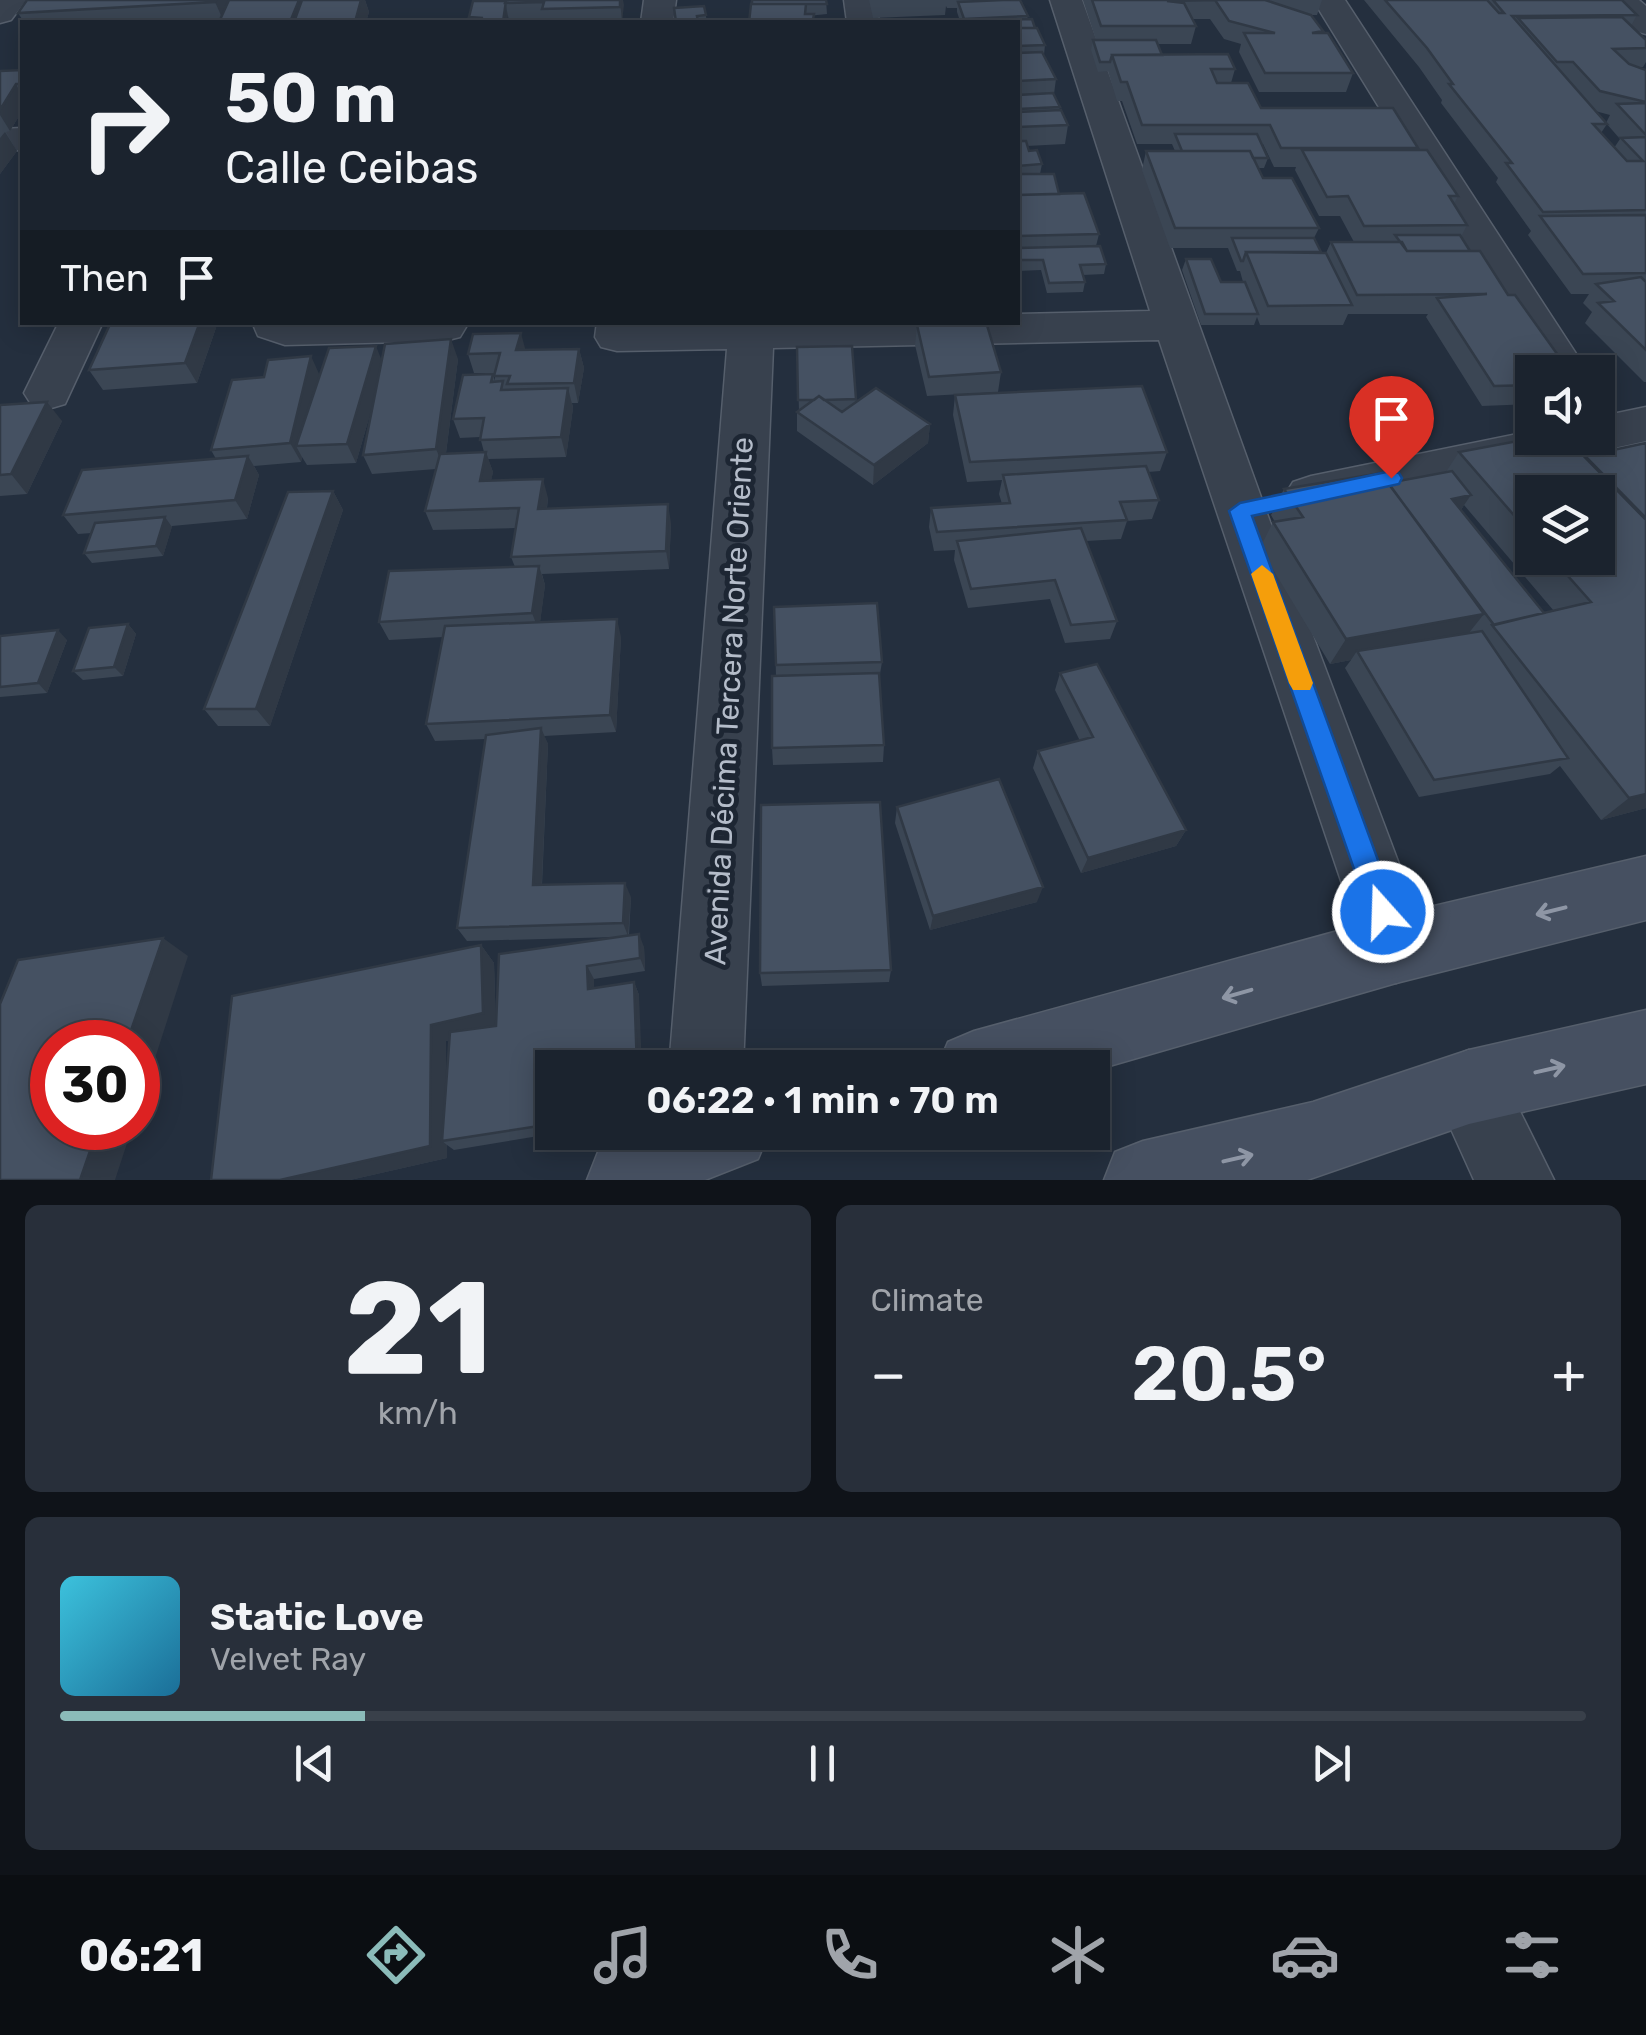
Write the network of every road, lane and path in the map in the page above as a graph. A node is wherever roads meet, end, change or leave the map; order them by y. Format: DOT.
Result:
graph roads {
  1 [pos="10,0"];
  2 [pos="1066,0"];
  3 [pos="1329,0"];
  4 [pos="1622,0"];
  5 [pos="0,13"];
  6 [pos="1646,24"];
  7 [pos="80,325"];
  8 [pos="274,325"];
  9 [pos="1177,325"];
  10 [pos="444,326"];
  11 [pos="902,328"];
  12 [pos="618,330"];
  13 [pos="751,335"];
  14 [pos="1553,355"];
  15 [pos="48,393"];
  16 [pos="1515,451"];
  17 [pos="1240,511"];
  18 [pos="1646,888"];
  19 [pos="1396,949"];
  20 [pos="1646,1048"];
  21 [pos="713,1050"];
  22 [pos="1038,1050"];
  23 [pos="1469,1087"];
  24 [pos="676,1150"];
  25 [pos="626,1180"];
  26 [pos="1143,1180"];
  27 [pos="1515,1180"];
  1 -- 5 [label="street"];
  2 -- 9 [label="street"];
  3 -- 14 [label="street"];
  4 -- 6 [label="street"];
  7 -- 15 [label="street"];
  8 -- 10 [label="street"];
  9 -- 11 [label="street"];
  9 -- 17 [label="street"];
  11 -- 13 [label="street"];
  12 -- 13 [label="street"];
  13 -- 21 [label="street, Avenida Décima Tercera Norte Oriente"];
  16 -- 17 [label="street"];
  17 -- 19 [label="street"];
  18 -- 19 [label="main road, one-way"];
  19 -- 22 [label="main road, one-way"];
  23 -- 20 [label="main road, one-way"];
  26 -- 23 [label="main road, one-way"];
  23 -- 27 [label="street"];
  24 -- 25 [label="main road"];
}
